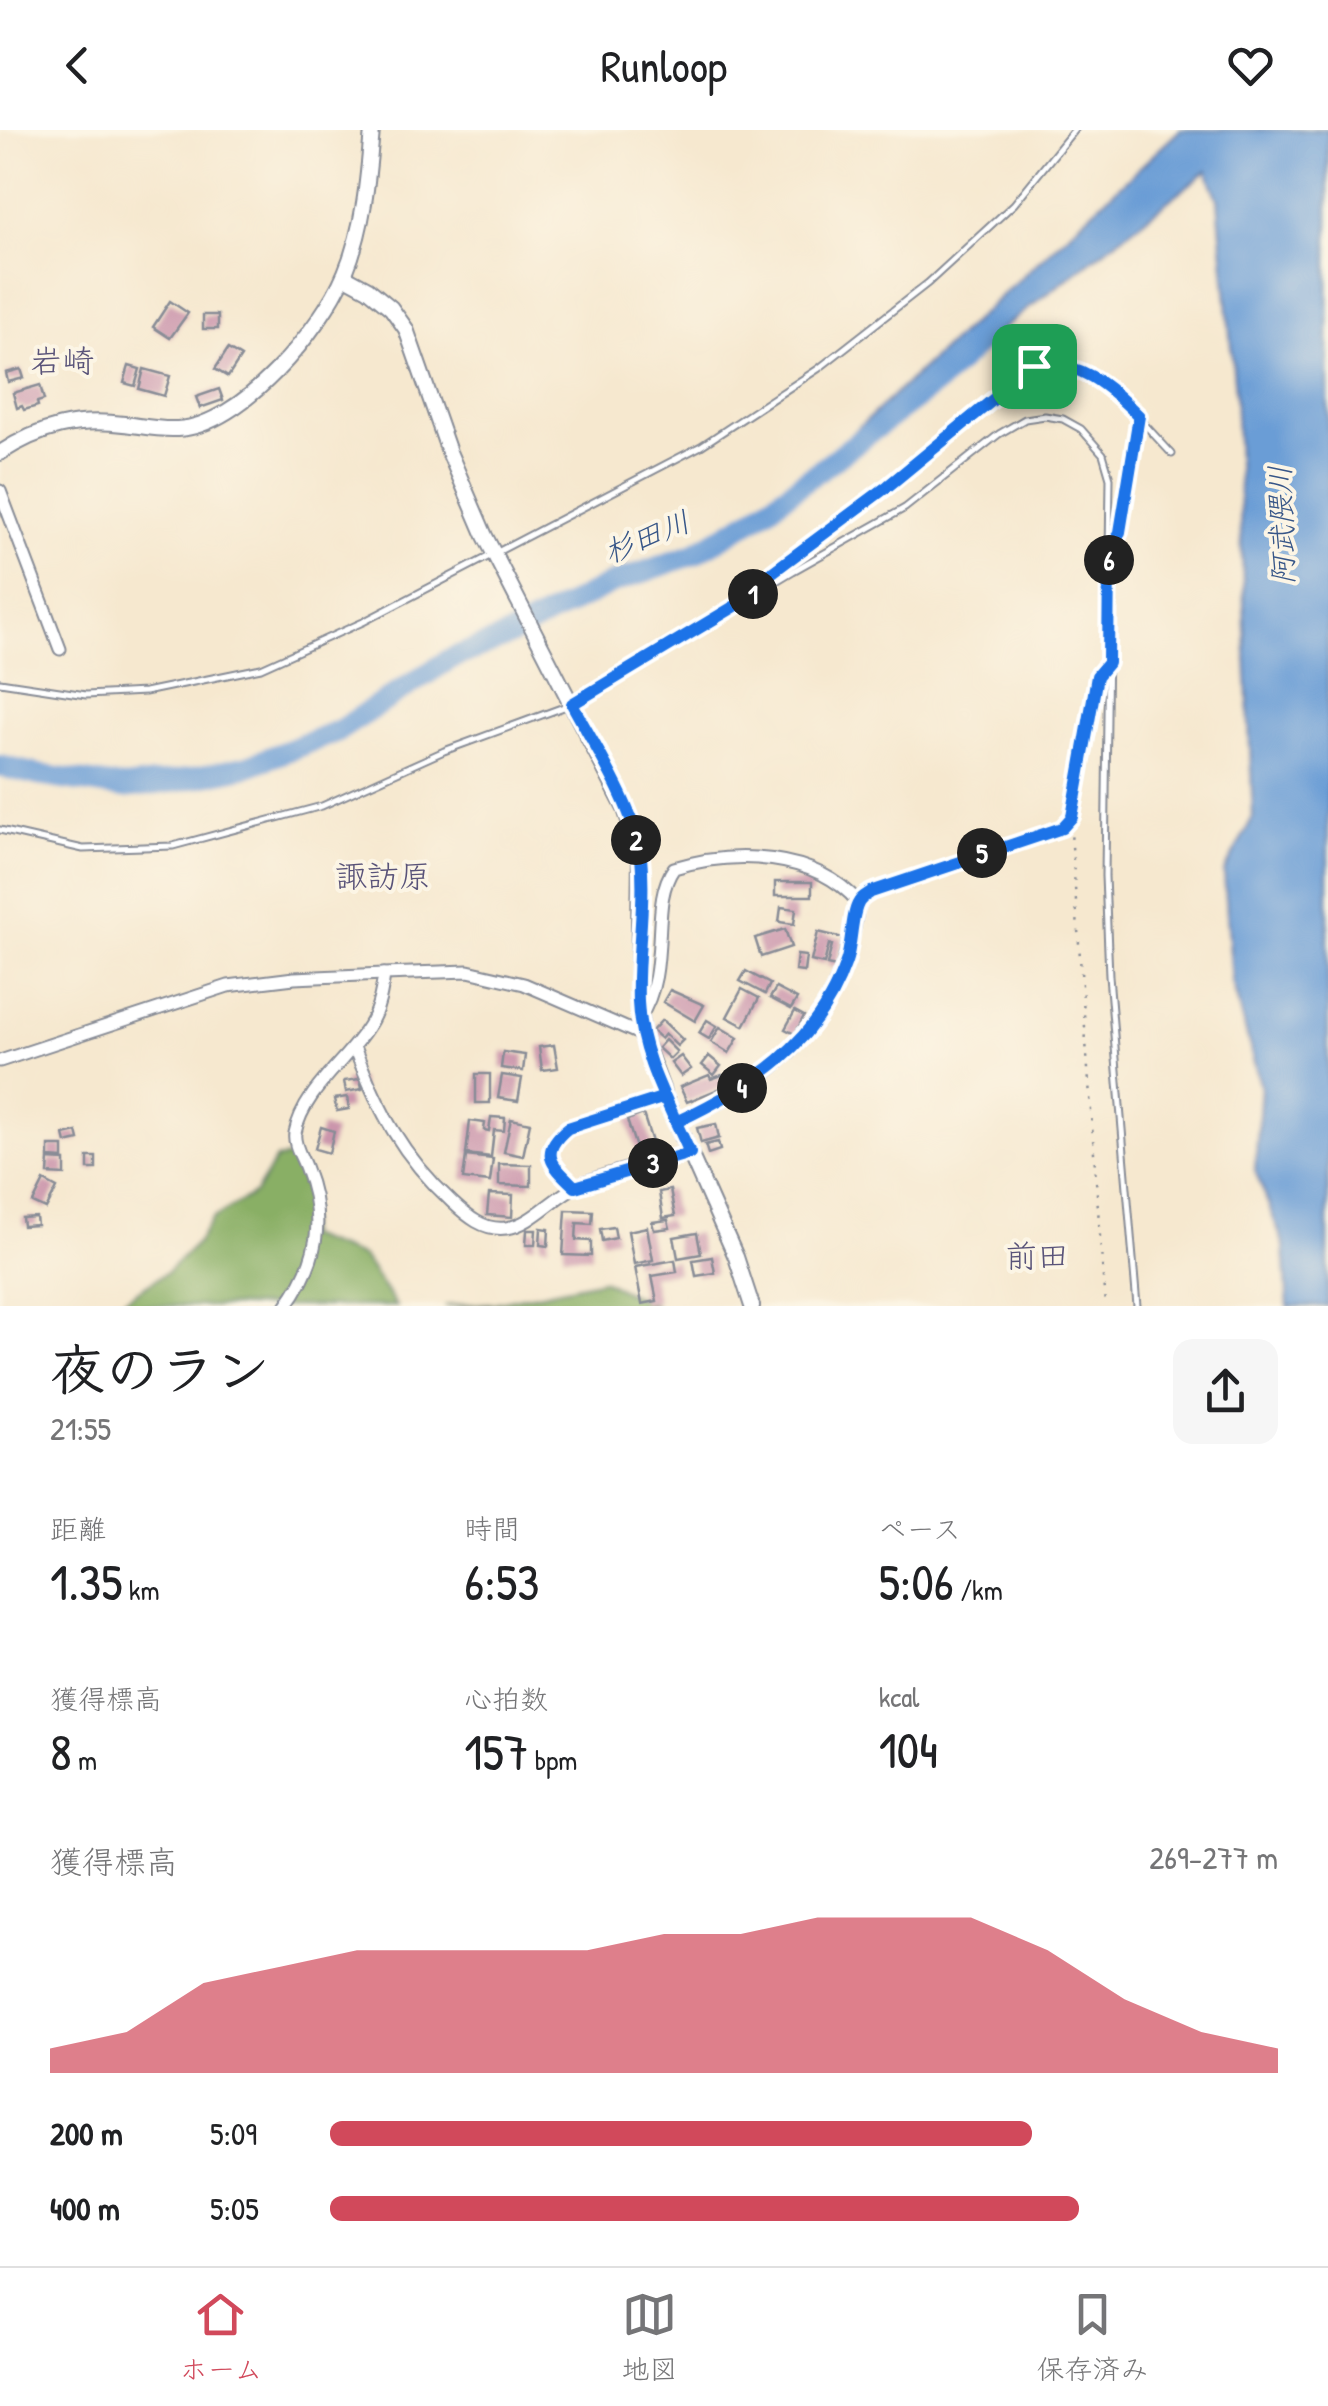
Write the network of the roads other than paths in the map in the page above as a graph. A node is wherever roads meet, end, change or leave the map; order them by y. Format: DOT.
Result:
graph roads {
  1 [pos="372,130"];
  2 [pos="1074,130"];
  3 [pos="344,276"];
  4 [pos="1139,416"];
  5 [pos="0,453"];
  6 [pos="1172,454"];
  7 [pos="0,491"];
  8 [pos="1109,556"];
  9 [pos="498,558"];
  10 [pos="752,596"];
  11 [pos="60,649"];
  12 [pos="0,682"];
  13 [pos="572,704"];
  14 [pos="0,830"];
  15 [pos="384,974"];
  16 [pos="639,1018"];
  17 [pos="642,1035"];
  18 [pos="354,1047"];
  19 [pos="0,1061"];
  20 [pos="665,1097"];
  21 [pos="676,1122"];
  22 [pos="690,1153"];
  23 [pos="575,1187"];
  24 [pos="286,1306"];
  25 [pos="752,1306"];
  26 [pos="1137,1306"];
  1 -- 3 [label="street"];
  2 -- 9 [label="lane"];
  3 -- 5 [label="street"];
  3 -- 9 [label="street"];
  4 -- 6 [label="lane"];
  4 -- 8 [label="lane"];
  4 -- 10 [label="lane"];
  7 -- 11 [label="street"];
  8 -- 10 [label="lane"];
  8 -- 26 [label="lane"];
  9 -- 12 [label="lane"];
  9 -- 13 [label="street"];
  10 -- 13 [label="lane"];
  13 -- 14 [label="lane"];
  13 -- 16 [label="street"];
  15 -- 17 [label="street"];
  15 -- 18 [label="street"];
  15 -- 19 [label="street"];
  16 -- 17 [label="street"];
  16 -- 21 [label="street"];
  17 -- 20 [label="street"];
  18 -- 23 [label="street"];
  18 -- 24 [label="street"];
  20 -- 21 [label="street"];
  20 -- 23 [label="street"];
  21 -- 22 [label="street"];
  22 -- 23 [label="street"];
  22 -- 25 [label="street"];
}
